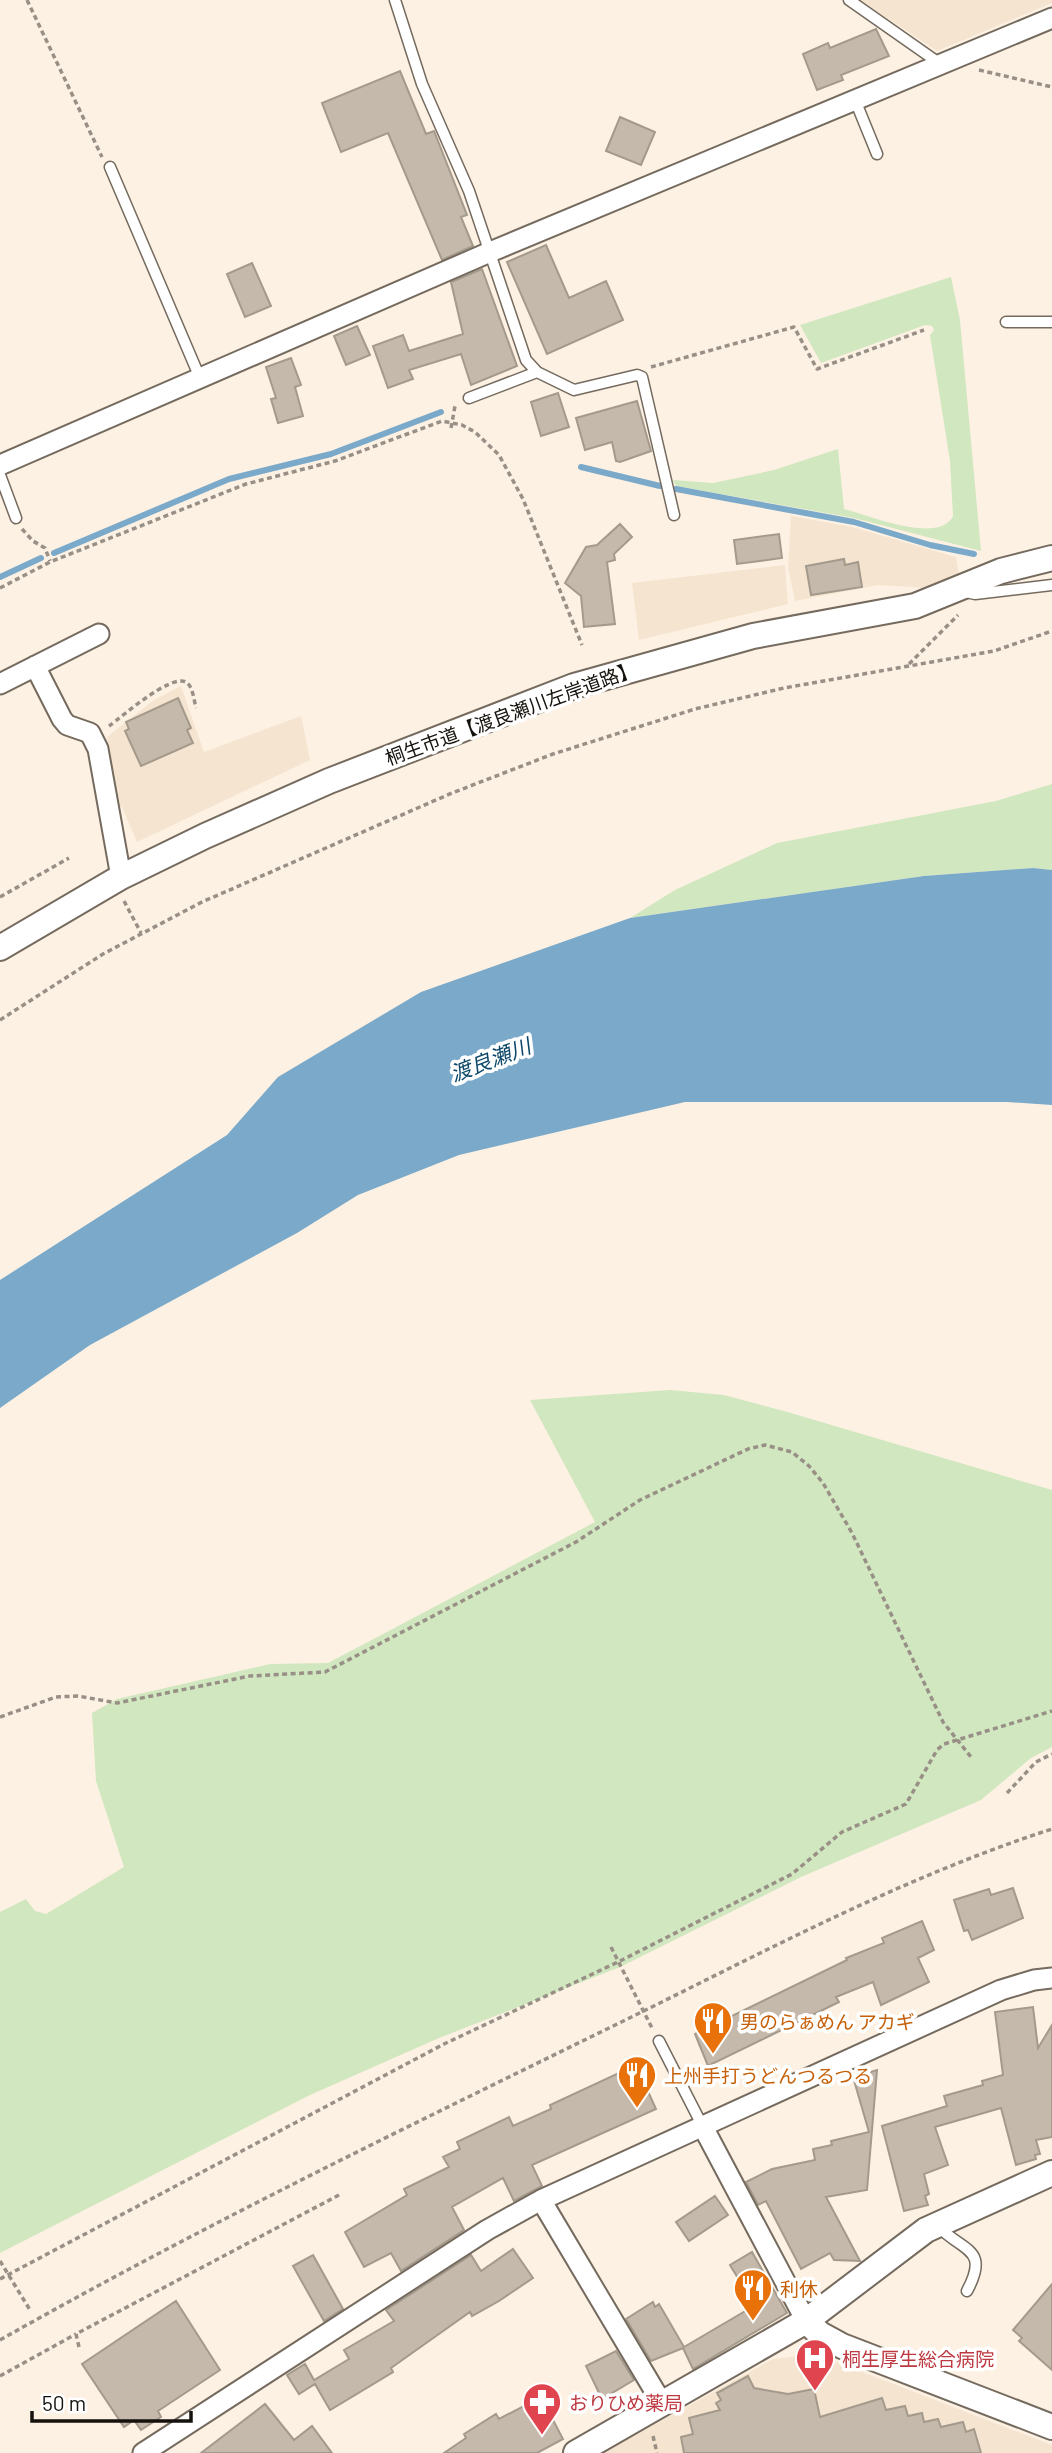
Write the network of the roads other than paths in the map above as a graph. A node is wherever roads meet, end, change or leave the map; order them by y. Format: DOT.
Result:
graph roads {
  1 [pos="395,0"];
  2 [pos="849,0"];
  3 [pos="1051,22"];
  4 [pos="939,63"];
  5 [pos="855,100"];
  6 [pos="877,154"];
  7 [pos="110,167"];
  8 [pos="490,252"];
  9 [pos="1052,322"];
  10 [pos="1006,323"];
  11 [pos="537,372"];
  12 [pos="200,378"];
  13 [pos="469,398"];
  14 [pos="0,465"];
  15 [pos="0,475"];
  16 [pos="674,515"];
  17 [pos="16,518"];
  18 [pos="1052,558"];
  19 [pos="1052,585"];
  20 [pos="966,591"];
  21 [pos="99,634"];
  22 [pos="35,666"];
  23 [pos="0,684"];
  24 [pos="121,885"];
  25 [pos="0,948"];
  26 [pos="1052,1978"];
  27 [pos="659,2041"];
  28 [pos="703,2127"];
  29 [pos="1052,2173"];
  30 [pos="541,2200"];
  31 [pos="937,2224"];
  32 [pos="967,2291"];
  33 [pos="806,2321"];
  34 [pos="663,2405"];
  35 [pos="1052,2427"];
  36 [pos="143,2453"];
  37 [pos="576,2453"];
  1 -- 8 [label="lane"];
  2 -- 4 [label="lane"];
  3 -- 4 [label="street"];
  4 -- 5 [label="street"];
  5 -- 6 [label="lane"];
  5 -- 8 [label="street"];
  7 -- 12 [label="lane"];
  8 -- 11 [label="lane"];
  8 -- 12 [label="street"];
  9 -- 10 [label="lane"];
  11 -- 13 [label="lane"];
  11 -- 16 [label="lane"];
  12 -- 14 [label="street"];
  15 -- 17 [label="lane"];
  18 -- 20 [label="street, 桐生市道【渡良瀬川左岸道路】"];
  19 -- 20 [label="lane"];
  20 -- 24 [label="street, 桐生市道【渡良瀬川左岸道路】"];
  21 -- 22 [label="street"];
  22 -- 23 [label="street"];
  22 -- 24 [label="street"];
  24 -- 25 [label="street, 桐生市道【渡良瀬川左岸道路】"];
  26 -- 28 [label="street"];
  27 -- 28 [label="lane"];
  28 -- 30 [label="street"];
  28 -- 33 [label="street"];
  29 -- 31 [label="street"];
  30 -- 34 [label="street"];
  30 -- 36 [label="street"];
  31 -- 32 [label="lane"];
  31 -- 33 [label="street"];
  33 -- 34 [label="street"];
  33 -- 35 [label="street"];
  34 -- 37 [label="street"];
}
